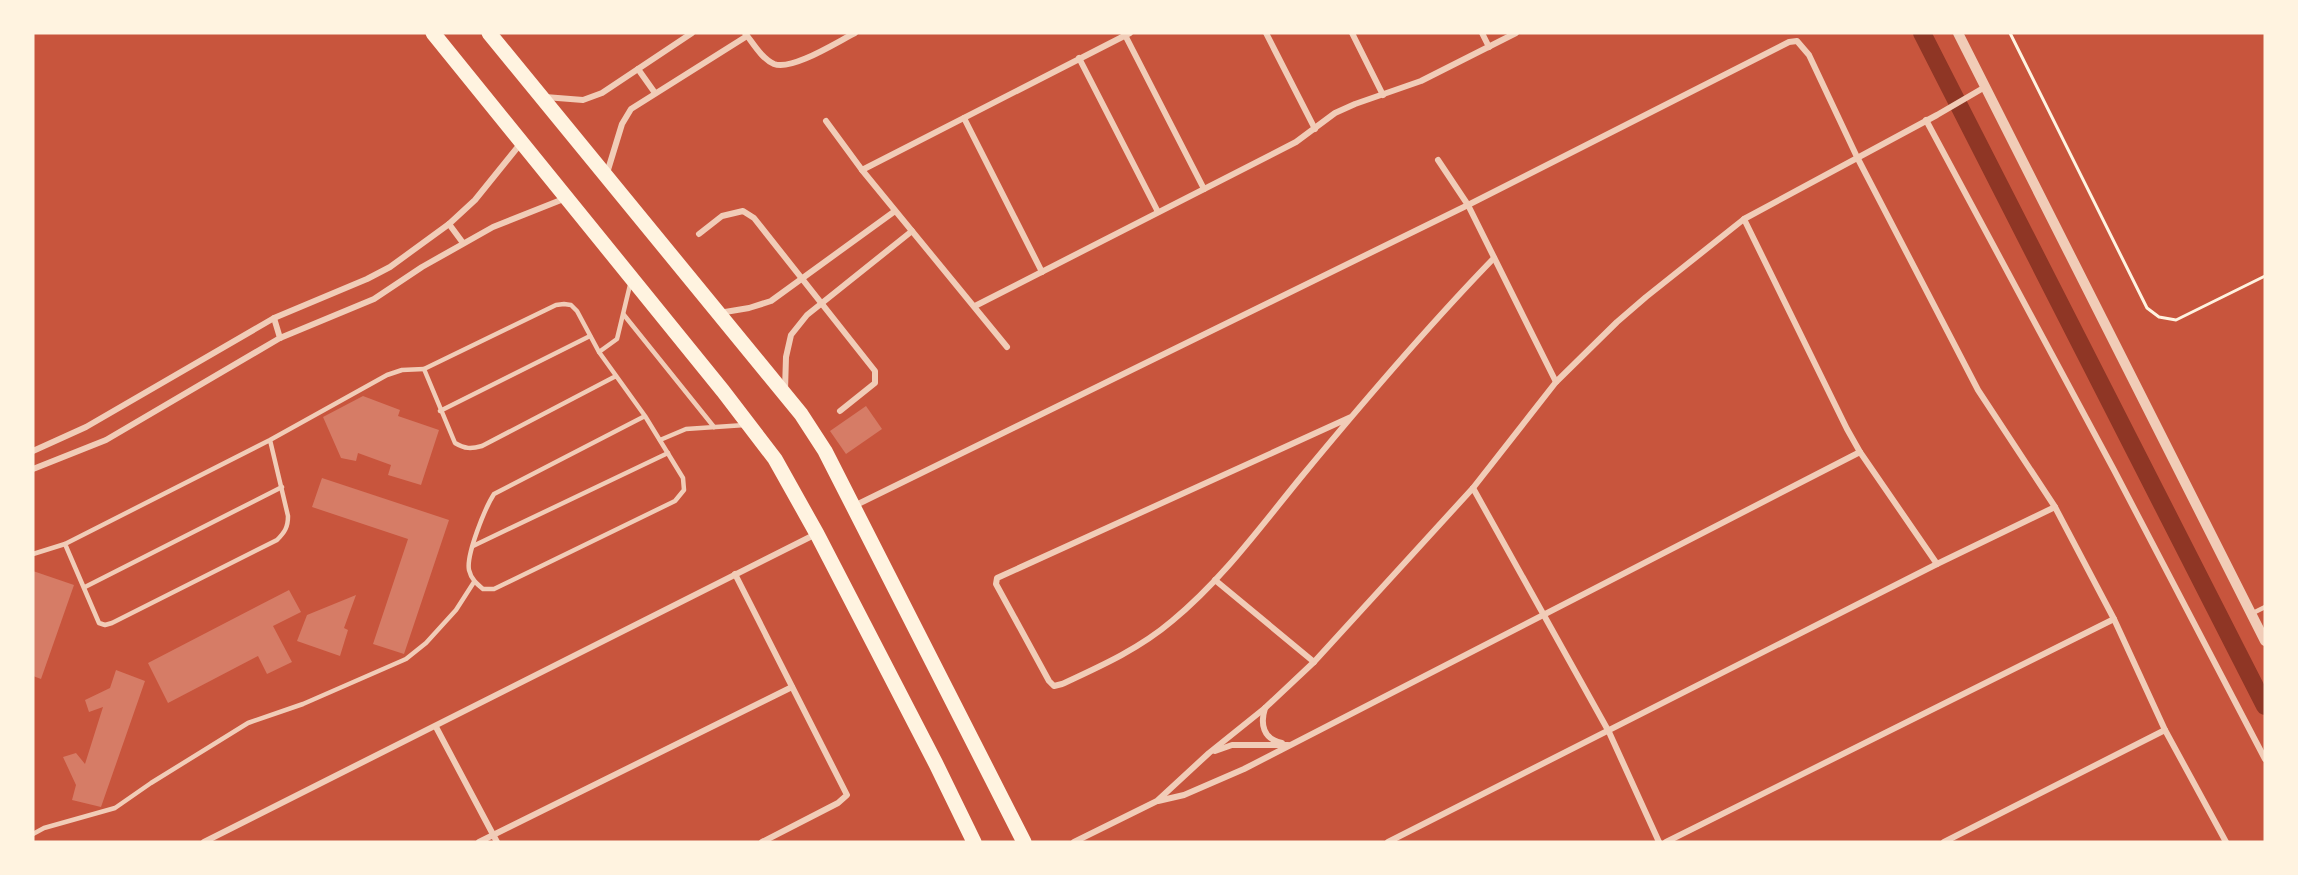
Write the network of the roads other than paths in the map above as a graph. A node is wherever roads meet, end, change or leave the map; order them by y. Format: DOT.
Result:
graph roads {
  1 [pos="433,33"];
  2 [pos="489,33"];
  3 [pos="693,33"];
  4 [pos="855,33"];
  5 [pos="1266,33"];
  6 [pos="1352,33"];
  7 [pos="1482,33"];
  8 [pos="1516,33"];
  9 [pos="1958,33"];
  10 [pos="746,34"];
  11 [pos="1128,34"];
  12 [pos="1489,47"];
  13 [pos="1079,58"];
  14 [pos="638,69"];
  15 [pos="1985,87"];
  16 [pos="655,93"];
  17 [pos="1383,95"];
  18 [pos="541,96"];
  19 [pos="964,118"];
  20 [pos="1926,120"];
  21 [pos="826,122"];
  22 [pos="1315,129"];
  23 [pos="520,143"];
  24 [pos="1857,157"];
  25 [pos="1438,160"];
  26 [pos="862,170"];
  27 [pos="606,176"];
  28 [pos="1204,189"];
  29 [pos="566,198"];
  30 [pos="1468,205"];
  31 [pos="895,211"];
  32 [pos="1158,212"];
  33 [pos="1744,219"];
  34 [pos="449,224"];
  35 [pos="912,231"];
  36 [pos="699,234"];
  37 [pos="464,243"];
  38 [pos="1494,258"];
  39 [pos="1042,272"];
  40 [pos="803,278"];
  41 [pos="632,279"];
  42 [pos="822,303"];
  43 [pos="975,306"];
  44 [pos="718,313"];
  45 [pos="624,315"];
  46 [pos="274,318"];
  47 [pos="590,336"];
  48 [pos="280,338"];
  49 [pos="1007,347"];
  50 [pos="599,352"];
  51 [pos="424,369"];
  52 [pos="616,376"];
  53 [pos="1556,382"];
  54 [pos="784,394"];
  55 [pos="440,411"];
  56 [pos="840,411"];
  57 [pos="645,416"];
  58 [pos="1351,417"];
  59 [pos="749,424"];
  60 [pos="714,427"];
  61 [pos="270,440"];
  62 [pos="660,440"];
  63 [pos="33,451"];
  64 [pos="1860,452"];
  65 [pos="668,453"];
  66 [pos="33,469"];
  67 [pos="282,488"];
  68 [pos="1473,488"];
  69 [pos="854,506"];
  70 [pos="2055,507"];
  71 [pos="817,534"];
  72 [pos="65,544"];
  73 [pos="473,546"];
  74 [pos="33,554"];
  75 [pos="1937,564"];
  76 [pos="735,574"];
  77 [pos="1215,580"];
  78 [pos="474,582"];
  79 [pos="85,587"];
  80 [pos="2265,607"];
  81 [pos="2251,614"];
  82 [pos="1545,616"];
  83 [pos="2114,619"];
  84 [pos="2265,641"];
  85 [pos="1314,662"];
  86 [pos="792,687"];
  87 [pos="1264,708"];
  88 [pos="436,727"];
  89 [pos="2165,730"];
  90 [pos="1609,732"];
  91 [pos="1291,745"];
  92 [pos="1209,753"];
  93 [pos="2265,759"];
  94 [pos="1157,801"];
  95 [pos="33,834"];
  96 [pos="493,835"];
  97 [pos="204,842"];
  98 [pos="479,842"];
  99 [pos="497,842"];
  100 [pos="762,842"];
  101 [pos="974,842"];
  102 [pos="1024,842"];
  103 [pos="1074,842"];
  104 [pos="1388,842"];
  105 [pos="1659,842"];
  106 [pos="1666,842"];
  107 [pos="1944,842"];
  108 [pos="2225,842"];
  1 -- 23 [label="main road"];
  2 -- 18 [label="main road"];
  3 -- 14 [label="street"];
  4 -- 10 [label="street"];
  5 -- 22 [label="street"];
  6 -- 17 [label="street"];
  7 -- 12 [label="street"];
  8 -- 12 [label="street"];
  9 -- 15 [label="street"];
  10 -- 16 [label="street"];
  11 -- 13 [label="street"];
  11 -- 28 [label="street"];
  12 -- 17 [label="street"];
  13 -- 19 [label="street"];
  13 -- 32 [label="street"];
  14 -- 16 [label="street"];
  14 -- 18 [label="street"];
  15 -- 20 [label="street"];
  15 -- 81 [label="street"];
  16 -- 27 [label="street"];
  17 -- 22 [label="street"];
  18 -- 27 [label="main road"];
  19 -- 26 [label="street"];
  19 -- 39 [label="street"];
  20 -- 24 [label="street"];
  20 -- 93 [label="street"];
  21 -- 26 [label="street"];
  22 -- 28 [label="street"];
  23 -- 29 [label="main road"];
  23 -- 34 [label="street"];
  24 -- 30 [label="street"];
  24 -- 33 [label="street"];
  24 -- 70 [label="street"];
  25 -- 30 [label="street"];
  26 -- 31 [label="street"];
  27 -- 44 [label="main road"];
  28 -- 32 [label="street"];
  29 -- 37 [label="street"];
  29 -- 41 [label="main road"];
  30 -- 38 [label="street"];
  30 -- 69 [label="street"];
  31 -- 35 [label="street"];
  31 -- 40 [label="street"];
  32 -- 39 [label="street"];
  33 -- 53 [label="street"];
  33 -- 64 [label="street"];
  34 -- 37 [label="street"];
  34 -- 46 [label="street"];
  35 -- 42 [label="street"];
  35 -- 43 [label="street"];
  36 -- 40 [label="street"];
  37 -- 48 [label="street"];
  38 -- 53 [label="street"];
  38 -- 58 [label="street"];
  39 -- 43 [label="street"];
  40 -- 42 [label="street"];
  40 -- 44 [label="street"];
  41 -- 45 [label="lane"];
  41 -- 59 [label="main road"];
  42 -- 54 [label="street"];
  42 -- 56 [label="street"];
  43 -- 49 [label="street"];
  44 -- 54 [label="main road"];
  45 -- 50 [label="lane"];
  45 -- 60 [label="lane"];
  46 -- 48 [label="street"];
  46 -- 63 [label="street"];
  47 -- 50 [label="lane"];
  47 -- 51 [label="lane"];
  47 -- 55 [label="lane"];
  48 -- 66 [label="street"];
  50 -- 52 [label="lane"];
  51 -- 55 [label="lane"];
  51 -- 61 [label="lane"];
  52 -- 55 [label="lane"];
  52 -- 57 [label="lane"];
  53 -- 68 [label="street"];
  54 -- 69 [label="main road"];
  57 -- 62 [label="lane"];
  57 -- 73 [label="lane"];
  58 -- 77 [label="street"];
  58 -- 77 [label="street"];
  59 -- 60 [label="lane"];
  59 -- 71 [label="main road"];
  60 -- 62 [label="lane"];
  61 -- 67 [label="lane"];
  61 -- 72 [label="lane"];
  62 -- 65 [label="lane"];
  64 -- 75 [label="street"];
  64 -- 82 [label="street"];
  65 -- 73 [label="lane"];
  65 -- 78 [label="lane"];
  67 -- 79 [label="lane"];
  67 -- 79 [label="lane"];
  68 -- 82 [label="street"];
  68 -- 85 [label="street"];
  69 -- 102 [label="main road"];
  70 -- 75 [label="street"];
  70 -- 83 [label="street"];
  71 -- 76 [label="street"];
  71 -- 101 [label="main road"];
  72 -- 74 [label="lane"];
  72 -- 79 [label="lane"];
  73 -- 78 [label="lane"];
  75 -- 90 [label="street"];
  76 -- 86 [label="street"];
  76 -- 88 [label="street"];
  77 -- 85 [label="street"];
  78 -- 95 [label="lane"];
  80 -- 81 [label="lane"];
  81 -- 84 [label="street"];
  82 -- 90 [label="street"];
  82 -- 91 [label="street"];
  83 -- 89 [label="street"];
  83 -- 106 [label="street"];
  85 -- 87 [label="street"];
  86 -- 96 [label="street"];
  86 -- 100 [label="street"];
  87 -- 91 [label="street"];
  87 -- 92 [label="street"];
  88 -- 96 [label="street"];
  88 -- 97 [label="street"];
  89 -- 107 [label="street"];
  89 -- 108 [label="street"];
  90 -- 104 [label="street"];
  90 -- 105 [label="street"];
  91 -- 92 [label="street"];
  91 -- 94 [label="street"];
  92 -- 94 [label="street"];
  94 -- 103 [label="street"];
  96 -- 98 [label="street"];
  96 -- 99 [label="street"];
}
